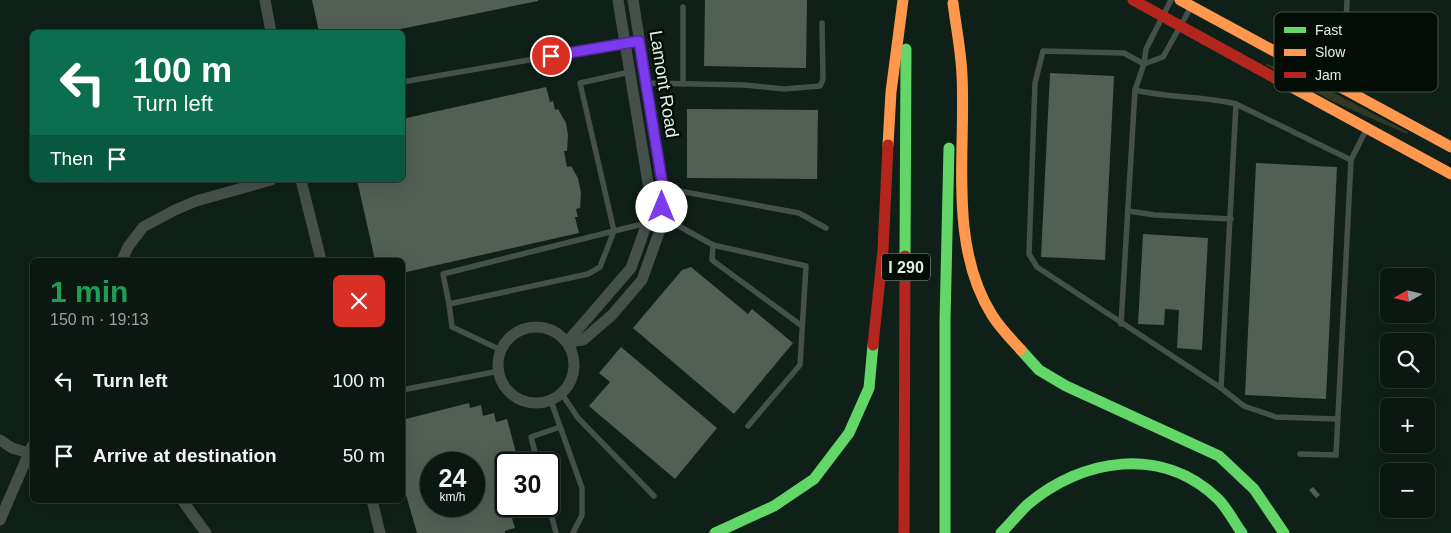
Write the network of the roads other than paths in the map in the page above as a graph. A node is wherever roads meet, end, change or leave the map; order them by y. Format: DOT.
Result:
graph roads {
  1 [pos="265,0"];
  2 [pos="618,0"];
  3 [pos="633,0"];
  4 [pos="902,0"];
  5 [pos="906,0"];
  6 [pos="1133,0"];
  7 [pos="1171,0"];
  8 [pos="1180,0"];
  9 [pos="953,2"];
  10 [pos="1193,3"];
  11 [pos="683,7"];
  12 [pos="1162,16"];
  13 [pos="822,22"];
  14 [pos="1180,26"];
  15 [pos="271,30"];
  16 [pos="639,41"];
  17 [pos="625,42"];
  18 [pos="1274,50"];
  19 [pos="1144,64"];
  20 [pos="630,72"];
  21 [pos="1274,77"];
  22 [pos="405,81"];
  23 [pos="646,83"];
  24 [pos="684,84"];
  25 [pos="1135,90"];
  26 [pos="950,92"];
  27 [pos="1301,92"];
  28 [pos="1348,92"];
  29 [pos="1352,92"];
  30 [pos="1353,95"];
  31 [pos="1236,104"];
  32 [pos="1367,128"];
  33 [pos="950,132"];
  34 [pos="1451,147"];
  35 [pos="1351,160"];
  36 [pos="1451,174"];
  37 [pos="264,182"];
  38 [pos="301,182"];
  39 [pos="663,188"];
  40 [pos="649,190"];
  41 [pos="1128,211"];
  42 [pos="1231,219"];
  43 [pos="648,223"];
  44 [pos="661,227"];
  45 [pos="826,228"];
  46 [pos="614,231"];
  47 [pos="713,245"];
  48 [pos="123,258"];
  49 [pos="320,258"];
  50 [pos="449,304"];
  51 [pos="600,305"];
  52 [pos="612,315"];
  53 [pos="1121,324"];
  54 [pos="802,326"];
  55 [pos="567,342"];
  56 [pos="501,350"];
  57 [pos="499,371"];
  58 [pos="1221,388"];
  59 [pos="405,389"];
  60 [pos="562,394"];
  61 [pos="550,401"];
  62 [pos="1336,419"];
  63 [pos="748,426"];
  64 [pos="560,427"];
  65 [pos="0,440"];
  66 [pos="30,450"];
  67 [pos="30,452"];
  68 [pos="535,452"];
  69 [pos="1300,454"];
  70 [pos="654,496"];
  71 [pos="184,503"];
  72 [pos="373,503"];
  73 [pos="552,517"];
  74 [pos="0,520"];
  75 [pos="206,533"];
  76 [pos="380,533"];
  77 [pos="556,533"];
  78 [pos="573,533"];
  79 [pos="715,533"];
  80 [pos="904,533"];
  81 [pos="945,533"];
  82 [pos="1001,533"];
  83 [pos="1242,533"];
  84 [pos="1284,533"];
  1 -- 15 [label="street"];
  2 -- 17 [label="street, Lamont Road"];
  3 -- 16 [label="street, Lamont Road"];
  4 -- 79 [label="main road"];
  5 -- 80 [label="main road, I 290"];
  6 -- 12 [label="main road"];
  7 -- 12 [label="lane"];
  8 -- 10 [label="main road"];
  9 -- 26 [label="main road"];
  9 -- 84 [label="main road"];
  10 -- 14 [label="lane"];
  10 -- 18 [label="main road"];
  11 -- 24 [label="lane"];
  12 -- 14 [label="main road"];
  12 -- 19 [label="lane"];
  13 -- 24 [label="lane"];
  14 -- 19 [label="lane"];
  14 -- 21 [label="main road"];
  16 -- 17 [label="lane"];
  16 -- 23 [label="street, Lamont Road"];
  17 -- 20 [label="street, Lamont Road"];
  17 -- 22 [label="lane"];
  19 -- 25 [label="lane"];
  19 -- 53 [label="lane"];
  20 -- 40 [label="street, Lamont Road"];
  20 -- 46 [label="lane"];
  23 -- 24 [label="lane"];
  23 -- 39 [label="street, Lamont Road"];
  25 -- 31 [label="lane"];
  25 -- 41 [label="lane"];
  27 -- 32 [label="main road"];
  28 -- 30 [label="main road"];
  29 -- 30 [label="lane"];
  30 -- 34 [label="main road"];
  31 -- 35 [label="lane"];
  31 -- 42 [label="lane"];
  32 -- 35 [label="lane"];
  32 -- 36 [label="main road"];
  33 -- 81 [label="main road, I 290"];
  35 -- 62 [label="lane"];
  37 -- 48 [label="street"];
  38 -- 49 [label="street"];
  39 -- 40 [label="lane"];
  39 -- 44 [label="street, Lamont Road"];
  39 -- 45 [label="lane"];
  40 -- 43 [label="street, Lamont Road"];
  41 -- 42 [label="lane"];
  41 -- 53 [label="lane"];
  42 -- 58 [label="lane"];
  43 -- 44 [label="lane"];
  43 -- 46 [label="lane"];
  43 -- 51 [label="street, Lamont Road"];
  44 -- 47 [label="lane"];
  44 -- 52 [label="street, Lamont Road"];
  46 -- 50 [label="lane"];
  46 -- 50 [label="lane"];
  47 -- 54 [label="lane"];
  47 -- 54 [label="lane"];
  50 -- 56 [label="lane"];
  51 -- 52 [label="lane"];
  51 -- 55 [label="street, Lamont Road"];
  52 -- 55 [label="street, Lamont Road"];
  53 -- 58 [label="lane"];
  54 -- 63 [label="lane"];
  55 -- 56 [label="street"];
  55 -- 60 [label="street"];
  56 -- 57 [label="street"];
  57 -- 59 [label="lane"];
  57 -- 61 [label="street"];
  58 -- 62 [label="lane"];
  60 -- 61 [label="street"];
  60 -- 70 [label="lane"];
  61 -- 64 [label="lane"];
  62 -- 69 [label="lane"];
  64 -- 68 [label="lane"];
  64 -- 78 [label="lane"];
  65 -- 66 [label="street"];
  67 -- 74 [label="street"];
  71 -- 75 [label="street"];
  72 -- 76 [label="street"];
  73 -- 77 [label="lane"];
  82 -- 83 [label="main road"];
}
